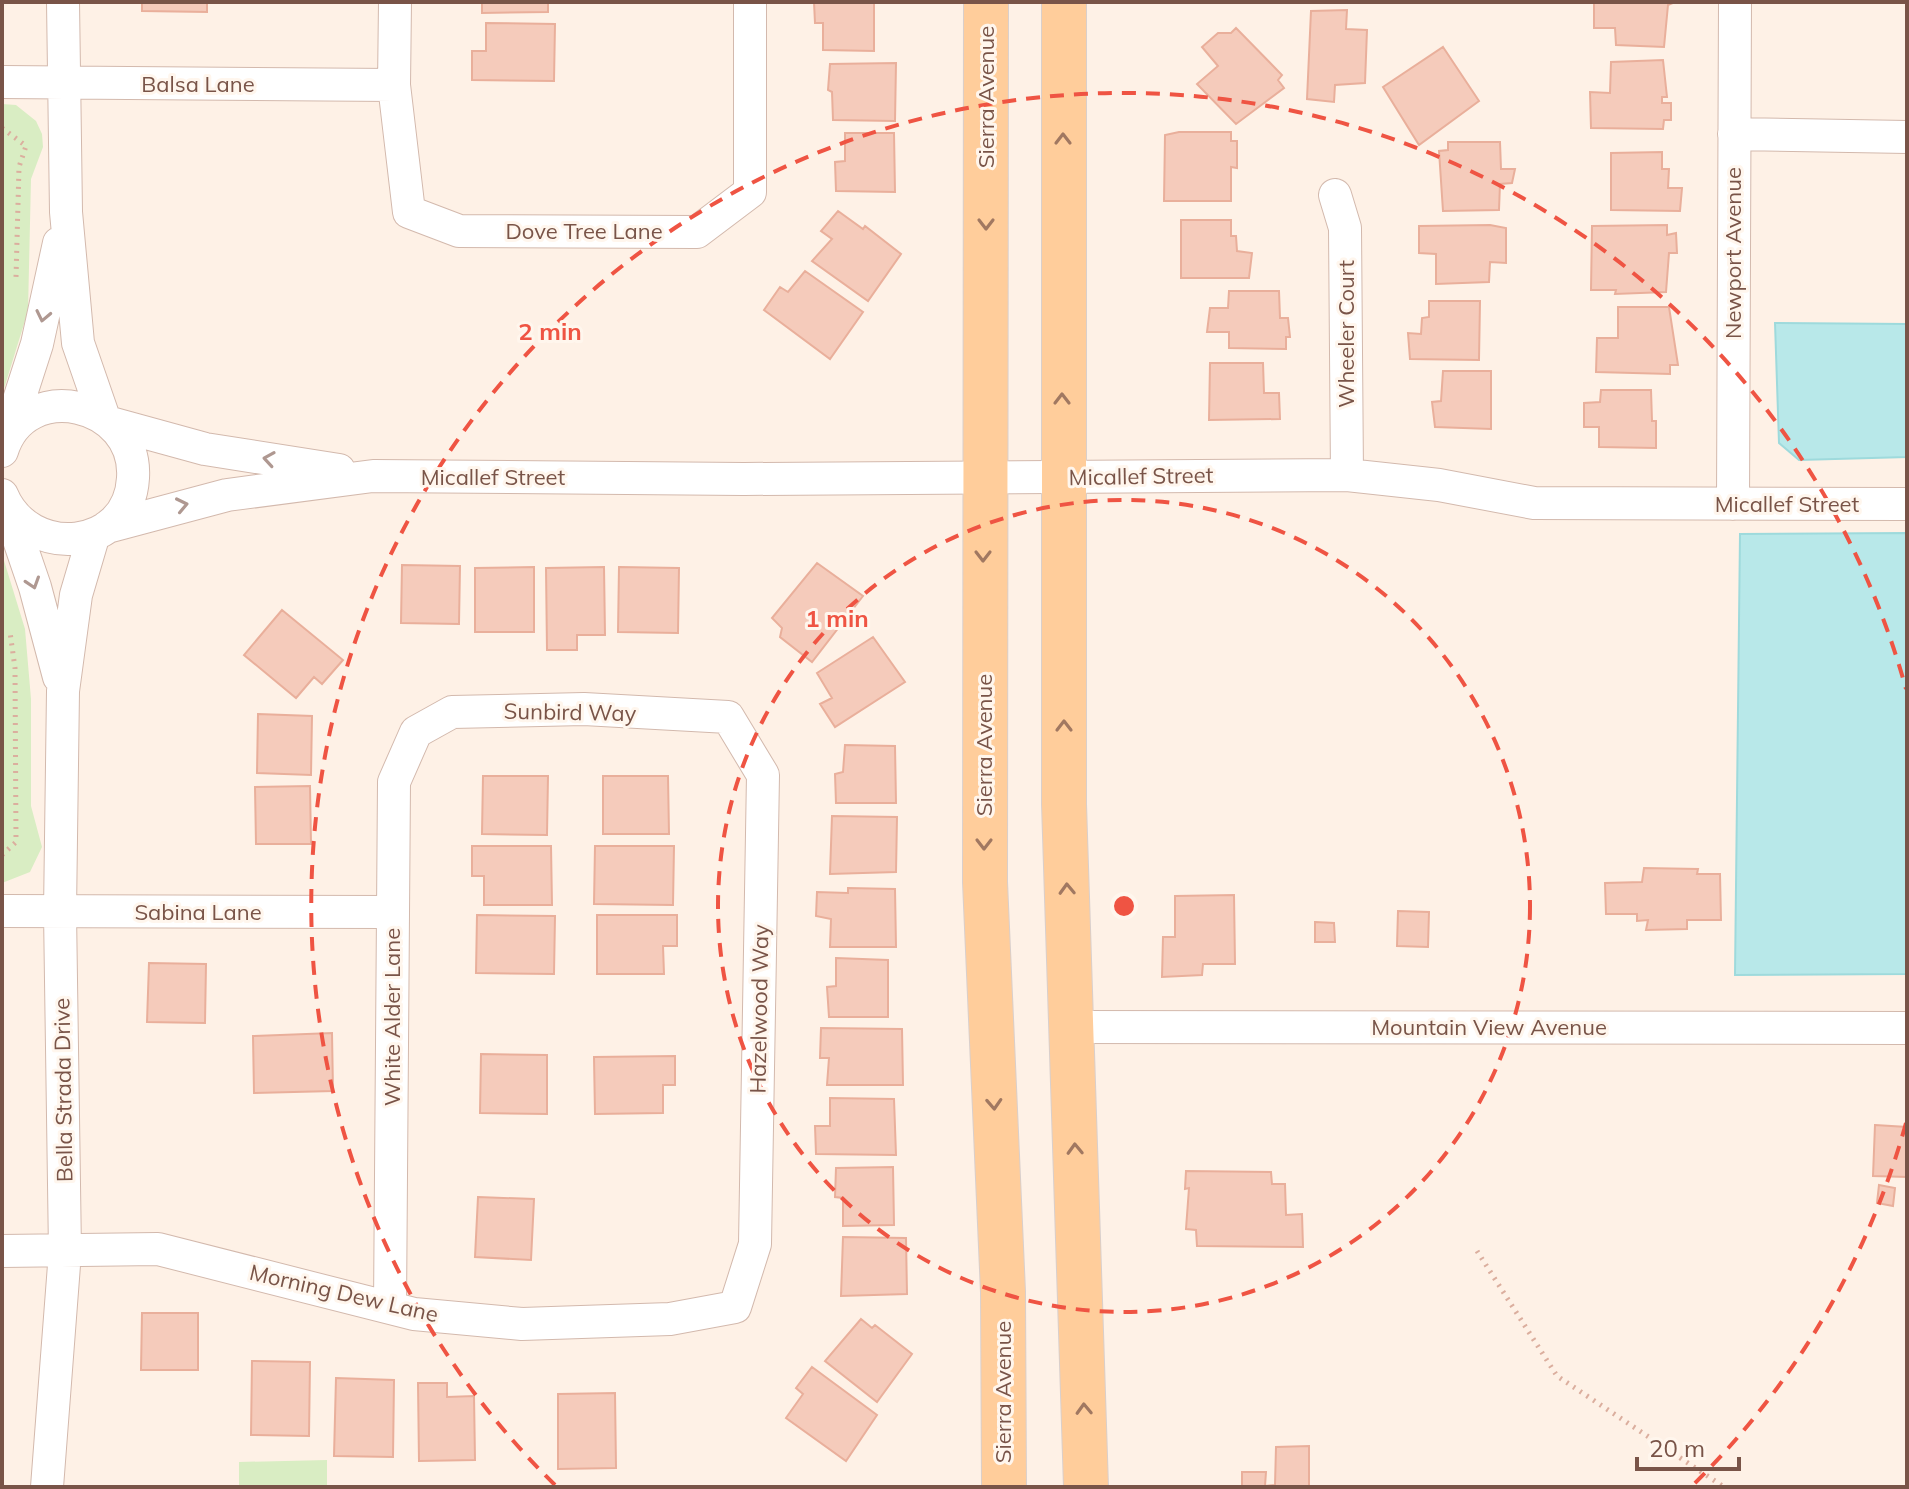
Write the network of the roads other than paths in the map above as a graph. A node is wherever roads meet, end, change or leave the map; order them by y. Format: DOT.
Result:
graph roads {
  1 [pos="63,2"];
  2 [pos="395,2"];
  3 [pos="750,2"];
  4 [pos="986,2"];
  5 [pos="1064,2"];
  6 [pos="1735,2"];
  7 [pos="2,82"];
  8 [pos="62,83"];
  9 [pos="394,85"];
  10 [pos="1734,134"];
  11 [pos="1907,137"];
  12 [pos="1335,195"];
  13 [pos="66,212"];
  14 [pos="109,421"];
  15 [pos="3,448"];
  16 [pos="1347,475"];
  17 [pos="373,476"];
  18 [pos="1063,477"];
  19 [pos="985,478"];
  20 [pos="5,502"];
  21 [pos="1733,504"];
  22 [pos="1907,504"];
  23 [pos="100,530"];
  24 [pos="63,691"];
  25 [pos="728,717"];
  26 [pos="416,732"];
  27 [pos="2,911"];
  28 [pos="60,912"];
  29 [pos="393,912"];
  30 [pos="1071,1027"];
  31 [pos="1907,1028"];
  32 [pos="2,1251"];
  33 [pos="65,1252"];
  34 [pos="390,1307"];
  35 [pos="735,1307"];
  36 [pos="47,1487"];
  37 [pos="1004,1487"];
  38 [pos="1086,1487"];
  1 -- 8 [label="street"];
  2 -- 9 [label="street"];
  3 -- 9 [label="street, Dove Tree Lane"];
  4 -- 19 [label="main road, Sierra Avenue, one-way"];
  18 -- 5 [label="main road, one-way"];
  6 -- 10 [label="street, Newport Avenue"];
  7 -- 8 [label="street, Balsa Lane"];
  8 -- 9 [label="street, Balsa Lane"];
  8 -- 13 [label="street"];
  10 -- 11 [label="street"];
  10 -- 21 [label="street, Newport Avenue"];
  12 -- 16 [label="street, Wheeler Court"];
  13 -- 14 [label="street"];
  13 -- 15 [label="street, one-way"];
  14 -- 15 [label="street, Micallef Street"];
  17 -- 14 [label="street, Micallef Street, one-way"];
  14 -- 23 [label="street, Bella Strada Drive"];
  16 -- 18 [label="street, Micallef Street"];
  16 -- 21 [label="street, Micallef Street"];
  17 -- 19 [label="street, Micallef Street"];
  23 -- 17 [label="street, Micallef Street, one-way"];
  18 -- 19 [label="street, Micallef Street"];
  30 -- 18 [label="main road, one-way"];
  19 -- 37 [label="main road, Sierra Avenue, one-way"];
  20 -- 23 [label="street, Micallef Street"];
  20 -- 24 [label="street, Bella Strada Drive, one-way"];
  21 -- 22 [label="street, Micallef Street"];
  23 -- 24 [label="street, Bella Strada Drive"];
  24 -- 28 [label="street, Bella Strada Drive"];
  25 -- 26 [label="street, Sunbird Way"];
  25 -- 35 [label="street, Hazelwood Way"];
  26 -- 29 [label="street, White Alder Lane"];
  27 -- 28 [label="street, Sabina Lane"];
  28 -- 29 [label="street, Sabina Lane"];
  28 -- 33 [label="street, Bella Strada Drive"];
  29 -- 34 [label="street, White Alder Lane"];
  30 -- 31 [label="street, Mountain View Avenue"];
  38 -- 30 [label="main road, one-way"];
  32 -- 33 [label="street, Morning Dew Lane"];
  33 -- 34 [label="street, Morning Dew Lane"];
  33 -- 36 [label="street, Bella Strada Drive"];
  34 -- 35 [label="street, Morning Dew Lane"];
}
